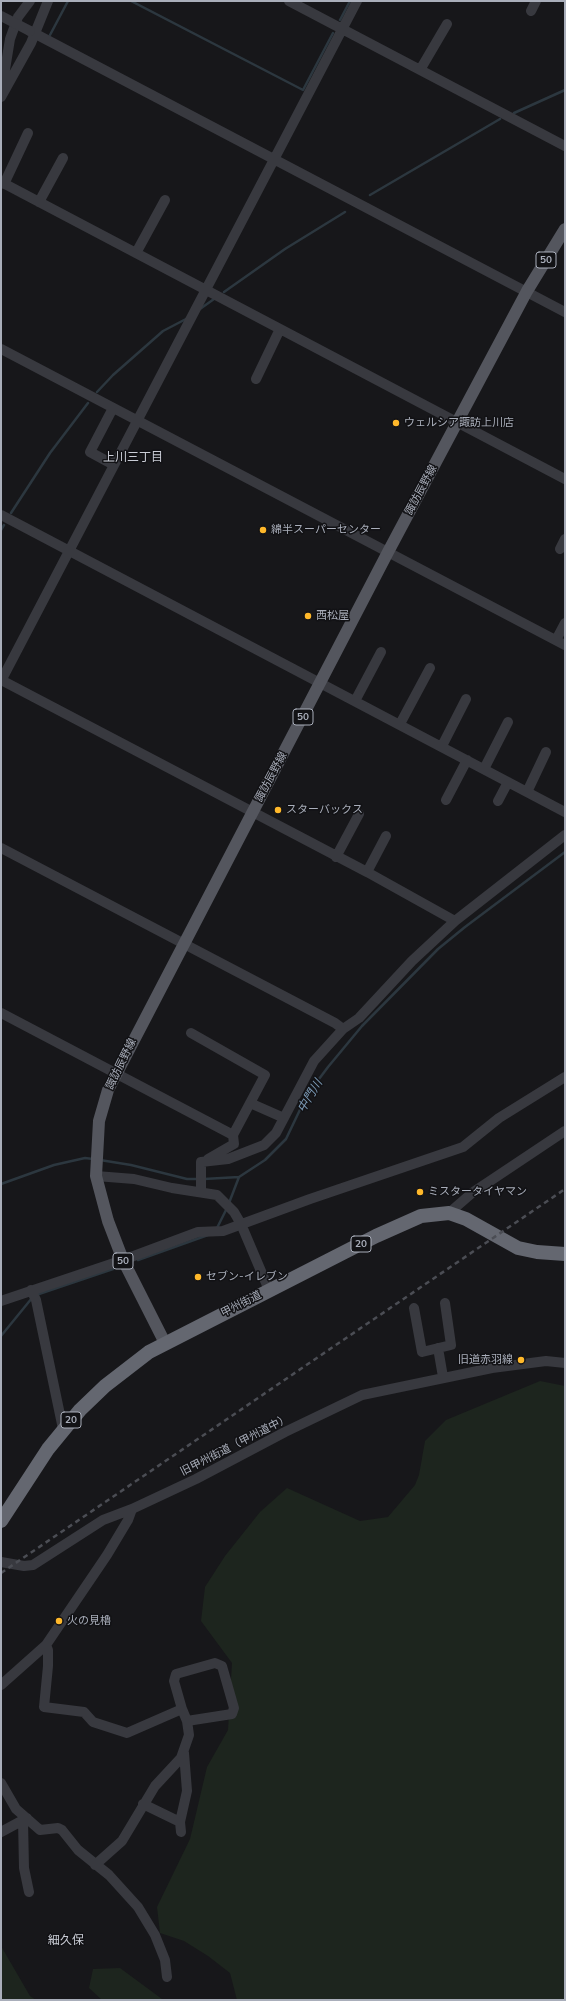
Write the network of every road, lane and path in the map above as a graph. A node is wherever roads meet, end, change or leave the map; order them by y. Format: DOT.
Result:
graph roads {
  1 [pos="30,1"];
  2 [pos="48,1"];
  3 [pos="289,1"];
  4 [pos="357,1"];
  5 [pos="536,1"];
  6 [pos="531,11"];
  7 [pos="1,16"];
  8 [pos="447,24"];
  9 [pos="342,30"];
  10 [pos="32,32"];
  11 [pos="420,70"];
  12 [pos="1,95"];
  13 [pos="28,134"];
  14 [pos="565,146"];
  15 [pos="63,158"];
  16 [pos="275,160"];
  17 [pos="2,183"];
  18 [pos="165,200"];
  19 [pos="39,202"];
  20 [pos="565,229"];
  21 [pos="136,253"];
  22 [pos="207,290"];
  23 [pos="527,291"];
  24 [pos="565,312"];
  25 [pos="280,329"];
  26 [pos="1,349"];
  27 [pos="256,379"];
  28 [pos="113,408"];
  29 [pos="138,421"];
  30 [pos="457,422"];
  31 [pos="114,465"];
  32 [pos="565,479"];
  33 [pos="1,515"];
  34 [pos="565,539"];
  35 [pos="560,549"];
  36 [pos="69,551"];
  37 [pos="388,552"];
  38 [pos="565,623"];
  39 [pos="561,643"];
  40 [pos="381,652"];
  41 [pos="430,668"];
  42 [pos="1,681"];
  43 [pos="320,683"];
  44 [pos="466,699"];
  45 [pos="355,701"];
  46 [pos="508,722"];
  47 [pos="400,724"];
  48 [pos="442,746"];
  49 [pos="546,752"];
  50 [pos="466,760"];
  51 [pos="484,769"];
  52 [pos="508,782"];
  53 [pos="527,792"];
  54 [pos="446,800"];
  55 [pos="498,801"];
  56 [pos="565,812"];
  57 [pos="252,813"];
  58 [pos="359,814"];
  59 [pos="565,835"];
  60 [pos="386,836"];
  61 [pos="1,848"];
  62 [pos="336,856"];
  63 [pos="367,872"];
  64 [pos="455,921"];
  65 [pos="183,943"];
  66 [pos="1,1014"];
  67 [pos="343,1029"];
  68 [pos="191,1033"];
  69 [pos="115,1074"];
  70 [pos="565,1077"];
  71 [pos="250,1103"];
  72 [pos="284,1118"];
  73 [pos="565,1131"];
  74 [pos="234,1135"];
  75 [pos="204,1164"];
  76 [pos="96,1174"];
  77 [pos="201,1190"];
  78 [pos="449,1213"];
  79 [pos="241,1224"];
  80 [pos="565,1254"];
  81 [pos="123,1260"];
  82 [pos="269,1290"];
  83 [pos="33,1294"];
  84 [pos="1,1301"];
  85 [pos="444,1303"];
  86 [pos="414,1308"];
  87 [pos="165,1343"];
  88 [pos="438,1348"];
  89 [pos="565,1363"];
  90 [pos="443,1377"];
  91 [pos="63,1429"];
  92 [pos="132,1509"];
  93 [pos="1,1521"];
  94 [pos="1,1562"];
  95 [pos="46,1645"];
  96 [pos="1,1685"];
  97 [pos="182,1709"];
  98 [pos="186,1721"];
  99 [pos="184,1753"];
  100 [pos="1,1783"];
  101 [pos="143,1804"];
  102 [pos="26,1819"];
  103 [pos="1,1832"];
  104 [pos="95,1865"];
  105 [pos="28,1892"];
  106 [pos="167,1977"];
  1 -- 12 [label="street"];
  2 -- 10 [label="street"];
  3 -- 9 [label="street"];
  4 -- 9 [label="street"];
  5 -- 6 [label="street"];
  7 -- 10 [label="street, bridge"];
  8 -- 11 [label="street"];
  9 -- 11 [label="street"];
  9 -- 16 [label="street"];
  10 -- 12 [label="street"];
  10 -- 16 [label="street"];
  11 -- 14 [label="street"];
  13 -- 17 [label="street"];
  15 -- 19 [label="street"];
  16 -- 22 [label="street"];
  16 -- 23 [label="street"];
  17 -- 19 [label="street"];
  18 -- 21 [label="street"];
  19 -- 21 [label="street"];
  20 -- 23 [label="main road, 諏訪辰野線 / 50"];
  21 -- 22 [label="street"];
  22 -- 25 [label="street"];
  22 -- 29 [label="street"];
  23 -- 24 [label="street"];
  23 -- 30 [label="main road, 諏訪辰野線 / 50"];
  25 -- 27 [label="street"];
  25 -- 30 [label="street"];
  26 -- 28 [label="street"];
  28 -- 29 [label="street"];
  28 -- 31 [label="street"];
  29 -- 31 [label="street"];
  29 -- 37 [label="street"];
  30 -- 32 [label="street"];
  30 -- 37 [label="main road, 諏訪辰野線 / 50"];
  31 -- 36 [label="street"];
  33 -- 36 [label="street"];
  34 -- 35 [label="street"];
  36 -- 42 [label="street"];
  36 -- 43 [label="street"];
  37 -- 39 [label="street"];
  37 -- 43 [label="main road, 諏訪辰野線 / 50"];
  38 -- 39 [label="street"];
  40 -- 45 [label="street"];
  41 -- 47 [label="street"];
  42 -- 57 [label="street"];
  43 -- 45 [label="street"];
  43 -- 57 [label="main road, 諏訪辰野線 / 50"];
  44 -- 48 [label="street"];
  45 -- 47 [label="street"];
  46 -- 51 [label="street"];
  47 -- 48 [label="street"];
  48 -- 50 [label="street"];
  49 -- 53 [label="street"];
  50 -- 51 [label="street"];
  50 -- 54 [label="street"];
  51 -- 52 [label="street"];
  52 -- 53 [label="street"];
  52 -- 55 [label="street"];
  53 -- 56 [label="street"];
  57 -- 62 [label="street"];
  57 -- 65 [label="main road, 諏訪辰野線 / 50"];
  58 -- 62 [label="street"];
  59 -- 64 [label="street"];
  60 -- 63 [label="street"];
  61 -- 65 [label="street"];
  62 -- 63 [label="street"];
  63 -- 64 [label="street"];
  64 -- 67 [label="street"];
  65 -- 67 [label="street"];
  65 -- 69 [label="main road, 諏訪辰野線 / 50"];
  66 -- 69 [label="street"];
  67 -- 72 [label="street"];
  68 -- 71 [label="street"];
  69 -- 74 [label="street"];
  69 -- 76 [label="main road, 諏訪辰野線 / 50"];
  70 -- 79 [label="street"];
  71 -- 72 [label="street"];
  71 -- 74 [label="street"];
  72 -- 75 [label="street"];
  73 -- 78 [label="street"];
  74 -- 75 [label="street"];
  75 -- 77 [label="street"];
  76 -- 77 [label="street"];
  76 -- 81 [label="main road, 諏訪辰野線 / 50"];
  77 -- 79 [label="street"];
  78 -- 80 [label="highway, 甲州街道 / 20"];
  78 -- 82 [label="highway, 甲州街道 / 20"];
  79 -- 81 [label="street"];
  79 -- 82 [label="street"];
  81 -- 83 [label="street"];
  81 -- 87 [label="main road, 諏訪辰野線 / 50"];
  82 -- 87 [label="highway, 甲州街道 / 20"];
  83 -- 84 [label="street"];
  83 -- 91 [label="street"];
  85 -- 88 [label="street"];
  86 -- 88 [label="street"];
  87 -- 91 [label="highway, 甲州街道 / 20"];
  88 -- 90 [label="street"];
  89 -- 90 [label="street, 旧甲州街道（甲州道中）"];
  90 -- 92 [label="street, 旧甲州街道（甲州道中）"];
  91 -- 93 [label="highway, 甲州街道 / 20"];
  92 -- 94 [label="street, 旧甲州街道（甲州道中）"];
  92 -- 95 [label="street"];
  95 -- 96 [label="street"];
  95 -- 97 [label="street"];
  97 -- 98 [label="street"];
  97 -- 98 [label="street"];
  98 -- 99 [label="street"];
  99 -- 101 [label="street"];
  99 -- 101 [label="street"];
  100 -- 102 [label="street"];
  101 -- 104 [label="street"];
  102 -- 103 [label="street"];
  102 -- 104 [label="street"];
  102 -- 105 [label="street"];
  104 -- 106 [label="street"];
}
